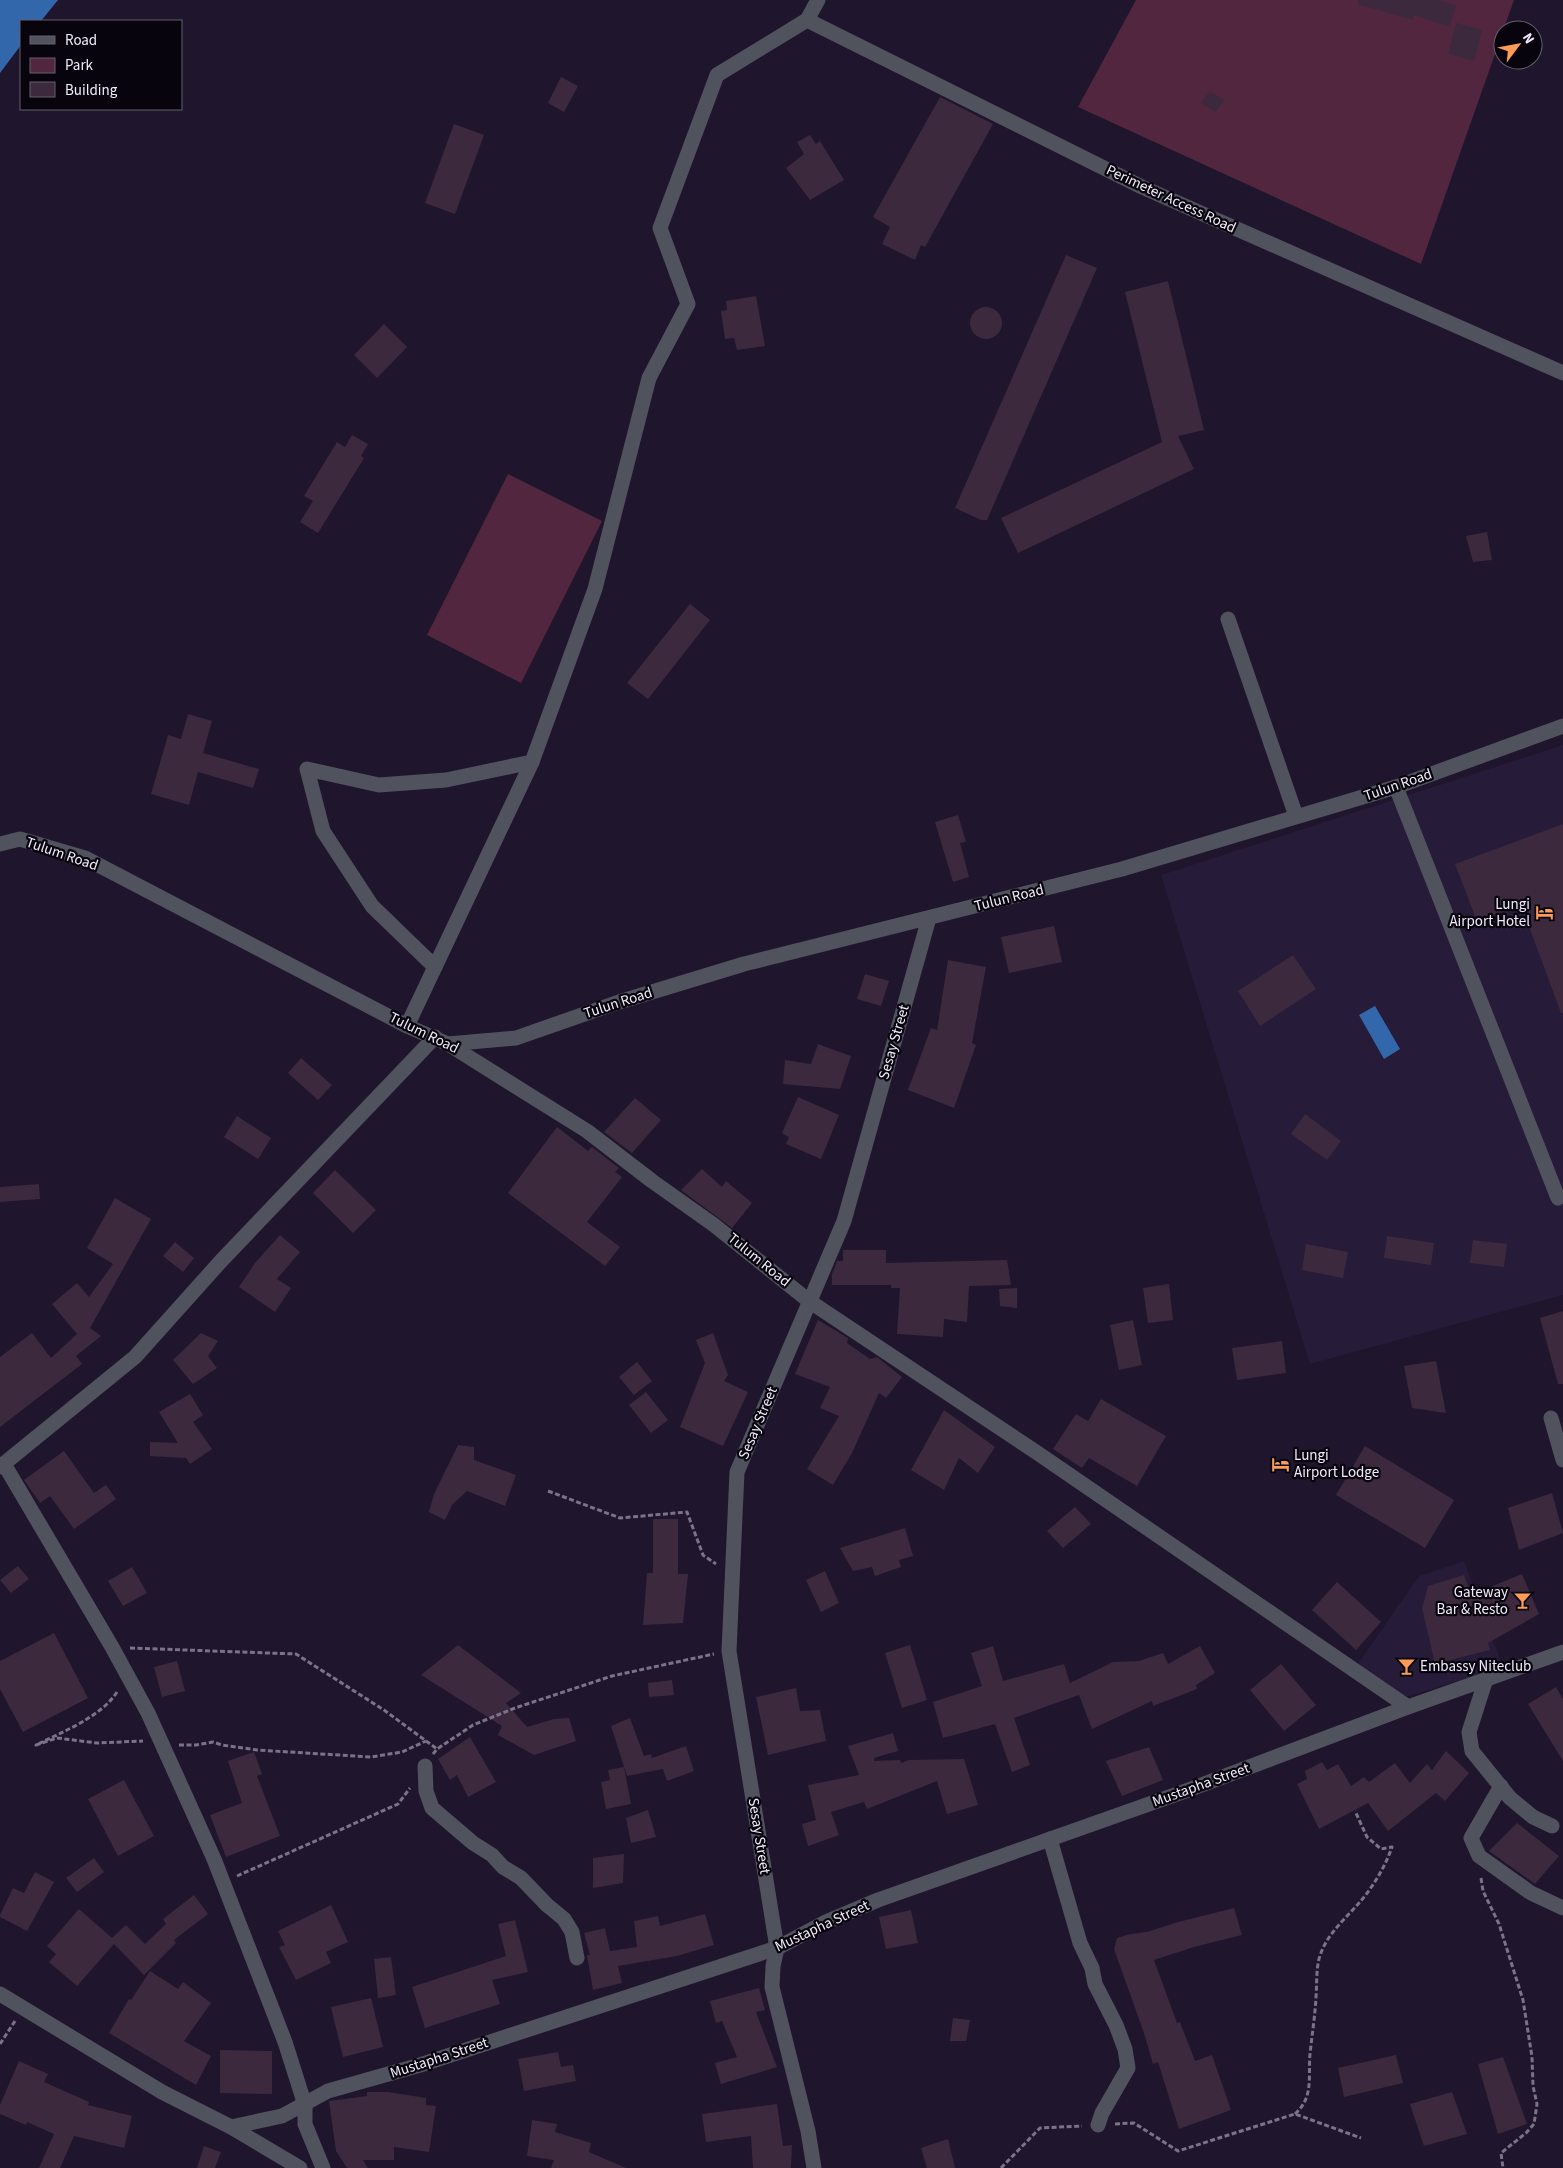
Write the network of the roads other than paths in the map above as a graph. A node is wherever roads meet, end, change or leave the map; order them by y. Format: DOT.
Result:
graph roads {
  1 [pos="818,0"];
  2 [pos="807,20"];
  3 [pos="1563,373"];
  4 [pos="1228,619"];
  5 [pos="1563,726"];
  6 [pos="532,762"];
  7 [pos="1396,787"];
  8 [pos="1296,816"];
  9 [pos="0,844"];
  10 [pos="929,918"];
  11 [pos="435,967"];
  12 [pos="407,1026"];
  13 [pos="442,1040"];
  14 [pos="1558,1198"];
  15 [pos="809,1301"];
  16 [pos="1551,1418"];
  17 [pos="1563,1460"];
  18 [pos="2,1465"];
  19 [pos="1563,1652"];
  20 [pos="1486,1679"];
  21 [pos="1408,1707"];
  22 [pos="425,1766"];
  23 [pos="1501,1786"];
  24 [pos="1552,1826"];
  25 [pos="1050,1839"];
  26 [pos="1563,1908"];
  27 [pos="777,1948"];
  28 [pos="577,1958"];
  29 [pos="0,1994"];
  30 [pos="305,2105"];
  31 [pos="1098,2126"];
  32 [pos="231,2128"];
  33 [pos="300,2168"];
  34 [pos="323,2168"];
  35 [pos="814,2168"];
  1 -- 2 [label="street"];
  2 -- 3 [label="street, Perimeter Access Road"];
  2 -- 6 [label="street"];
  4 -- 8 [label="street"];
  5 -- 7 [label="street, Tulun Road"];
  6 -- 11 [label="street"];
  6 -- 11 [label="street"];
  7 -- 8 [label="street, Tulun Road"];
  7 -- 14 [label="street"];
  8 -- 10 [label="street, Tulun Road"];
  9 -- 12 [label="street, Tulum Road"];
  10 -- 13 [label="street, Tulun Road"];
  10 -- 15 [label="street, Sesay Street"];
  11 -- 12 [label="street"];
  12 -- 13 [label="street, Tulum Road"];
  13 -- 15 [label="street, Tulum Road"];
  13 -- 18 [label="street"];
  15 -- 21 [label="street, Tulum Road"];
  15 -- 27 [label="street, Sesay Street"];
  16 -- 17 [label="street"];
  18 -- 30 [label="street"];
  19 -- 20 [label="street, Mustapha Street"];
  20 -- 21 [label="street, Mustapha Street"];
  20 -- 23 [label="street"];
  21 -- 25 [label="street, Mustapha Street"];
  22 -- 28 [label="street"];
  23 -- 24 [label="street"];
  23 -- 26 [label="street"];
  25 -- 27 [label="street, Mustapha Street"];
  25 -- 31 [label="street"];
  27 -- 30 [label="street, Mustapha Street"];
  27 -- 35 [label="street"];
  29 -- 32 [label="street"];
  30 -- 32 [label="street, Mustapha Street"];
  30 -- 34 [label="street"];
  32 -- 33 [label="street"];
}
